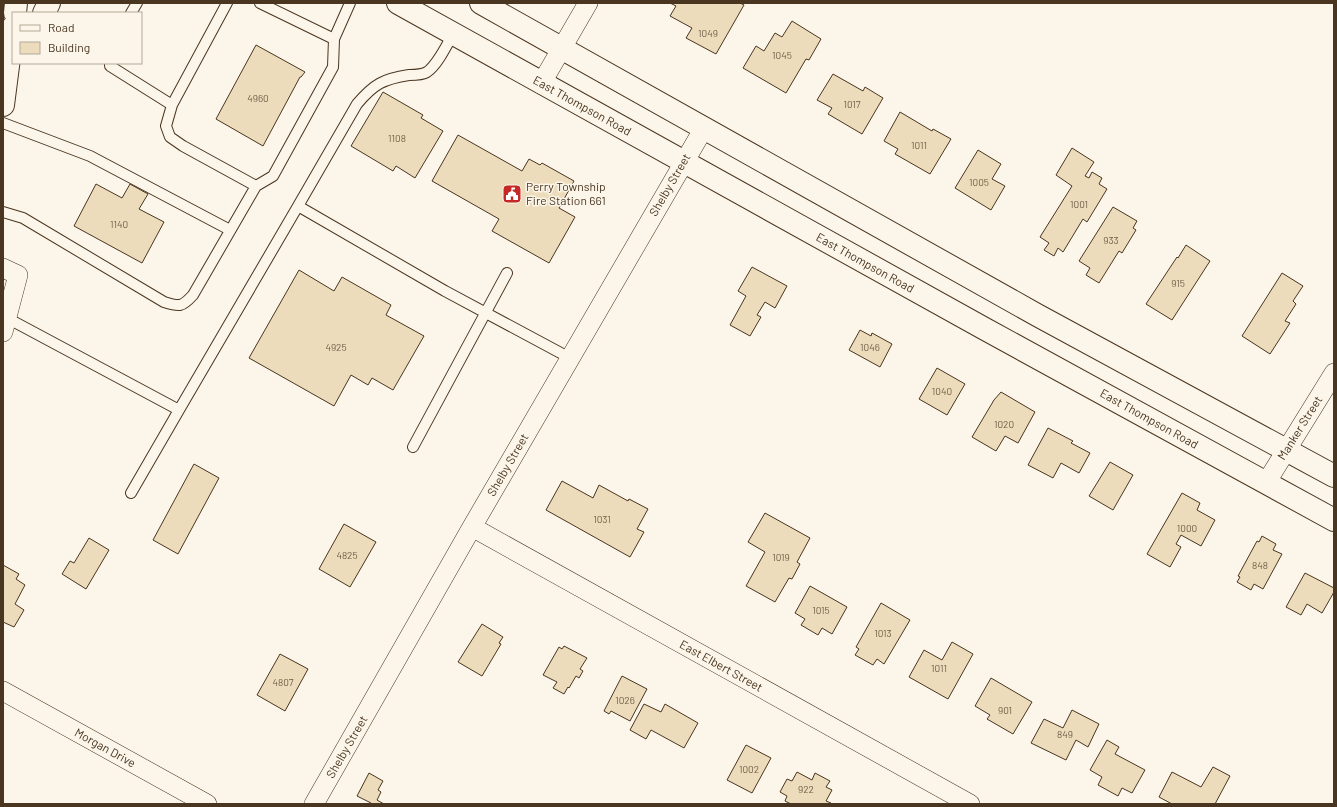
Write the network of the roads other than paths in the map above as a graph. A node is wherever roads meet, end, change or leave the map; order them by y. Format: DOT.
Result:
graph roads {
  1 [pos="49,3"];
  2 [pos="137,3"];
  3 [pos="227,3"];
  4 [pos="260,3"];
  5 [pos="350,3"];
  6 [pos="398,3"];
  7 [pos="482,3"];
  8 [pos="588,3"];
  9 [pos="3,12"];
  10 [pos="44,12"];
  11 [pos="132,12"];
  12 [pos="12,16"];
  13 [pos="12,33"];
  14 [pos="453,34"];
  15 [pos="334,39"];
  16 [pos="562,47"];
  17 [pos="21,64"];
  18 [pos="110,64"];
  19 [pos="5,78"];
  20 [pos="541,84"];
  21 [pos="3,103"];
  22 [pos="172,105"];
  23 [pos="3,124"];
  24 [pos="704,128"];
  25 [pos="683,162"];
  26 [pos="256,186"];
  27 [pos="298,206"];
  28 [pos="3,212"];
  29 [pos="230,230"];
  30 [pos="11,271"];
  31 [pos="507,273"];
  32 [pos="485,313"];
  33 [pos="5,325"];
  34 [pos="570,358"];
  35 [pos="1334,373"];
  36 [pos="179,410"];
  37 [pos="413,447"];
  38 [pos="1287,450"];
  39 [pos="1334,476"];
  40 [pos="1266,483"];
  41 [pos="131,493"];
  42 [pos="1334,520"];
  43 [pos="472,527"];
  44 [pos="3,691"];
  45 [pos="207,804"];
  46 [pos="314,804"];
  47 [pos="970,804"];
  1 -- 10 [label="main road"];
  2 -- 11 [label="lane"];
  3 -- 22 [label="lane"];
  4 -- 15 [label="lane"];
  5 -- 15 [label="lane"];
  6 -- 14 [label="main road, East Thompson Road"];
  7 -- 16 [label="main road"];
  8 -- 16 [label="street"];
  9 -- 12 [label="lane"];
  13 -- 19 [label="main road"];
  14 -- 20 [label="main road, East Thompson Road"];
  14 -- 27 [label="lane"];
  15 -- 26 [label="lane"];
  16 -- 20 [label="street"];
  16 -- 24 [label="main road"];
  17 -- 21 [label="main road"];
  18 -- 22 [label="lane"];
  19 -- 21 [label="main road"];
  20 -- 25 [label="main road, East Thompson Road"];
  22 -- 26 [label="lane"];
  23 -- 29 [label="lane"];
  24 -- 25 [label="street, Shelby Street"];
  24 -- 38 [label="main road"];
  25 -- 34 [label="street, Shelby Street"];
  25 -- 40 [label="main road, East Thompson Road"];
  26 -- 29 [label="lane"];
  27 -- 32 [label="lane"];
  27 -- 36 [label="lane"];
  28 -- 29 [label="lane"];
  30 -- 33 [label="street"];
  31 -- 32 [label="lane"];
  32 -- 34 [label="lane"];
  32 -- 37 [label="lane"];
  33 -- 36 [label="lane"];
  34 -- 43 [label="street, Shelby Street"];
  35 -- 38 [label="street, Manker Street"];
  36 -- 41 [label="lane"];
  38 -- 39 [label="main road"];
  38 -- 40 [label="street, Manker Street"];
  40 -- 42 [label="main road, East Thompson Road"];
  43 -- 46 [label="street, Shelby Street"];
  43 -- 47 [label="street, East Elbert Street"];
  44 -- 45 [label="street, Morgan Drive"];
}
